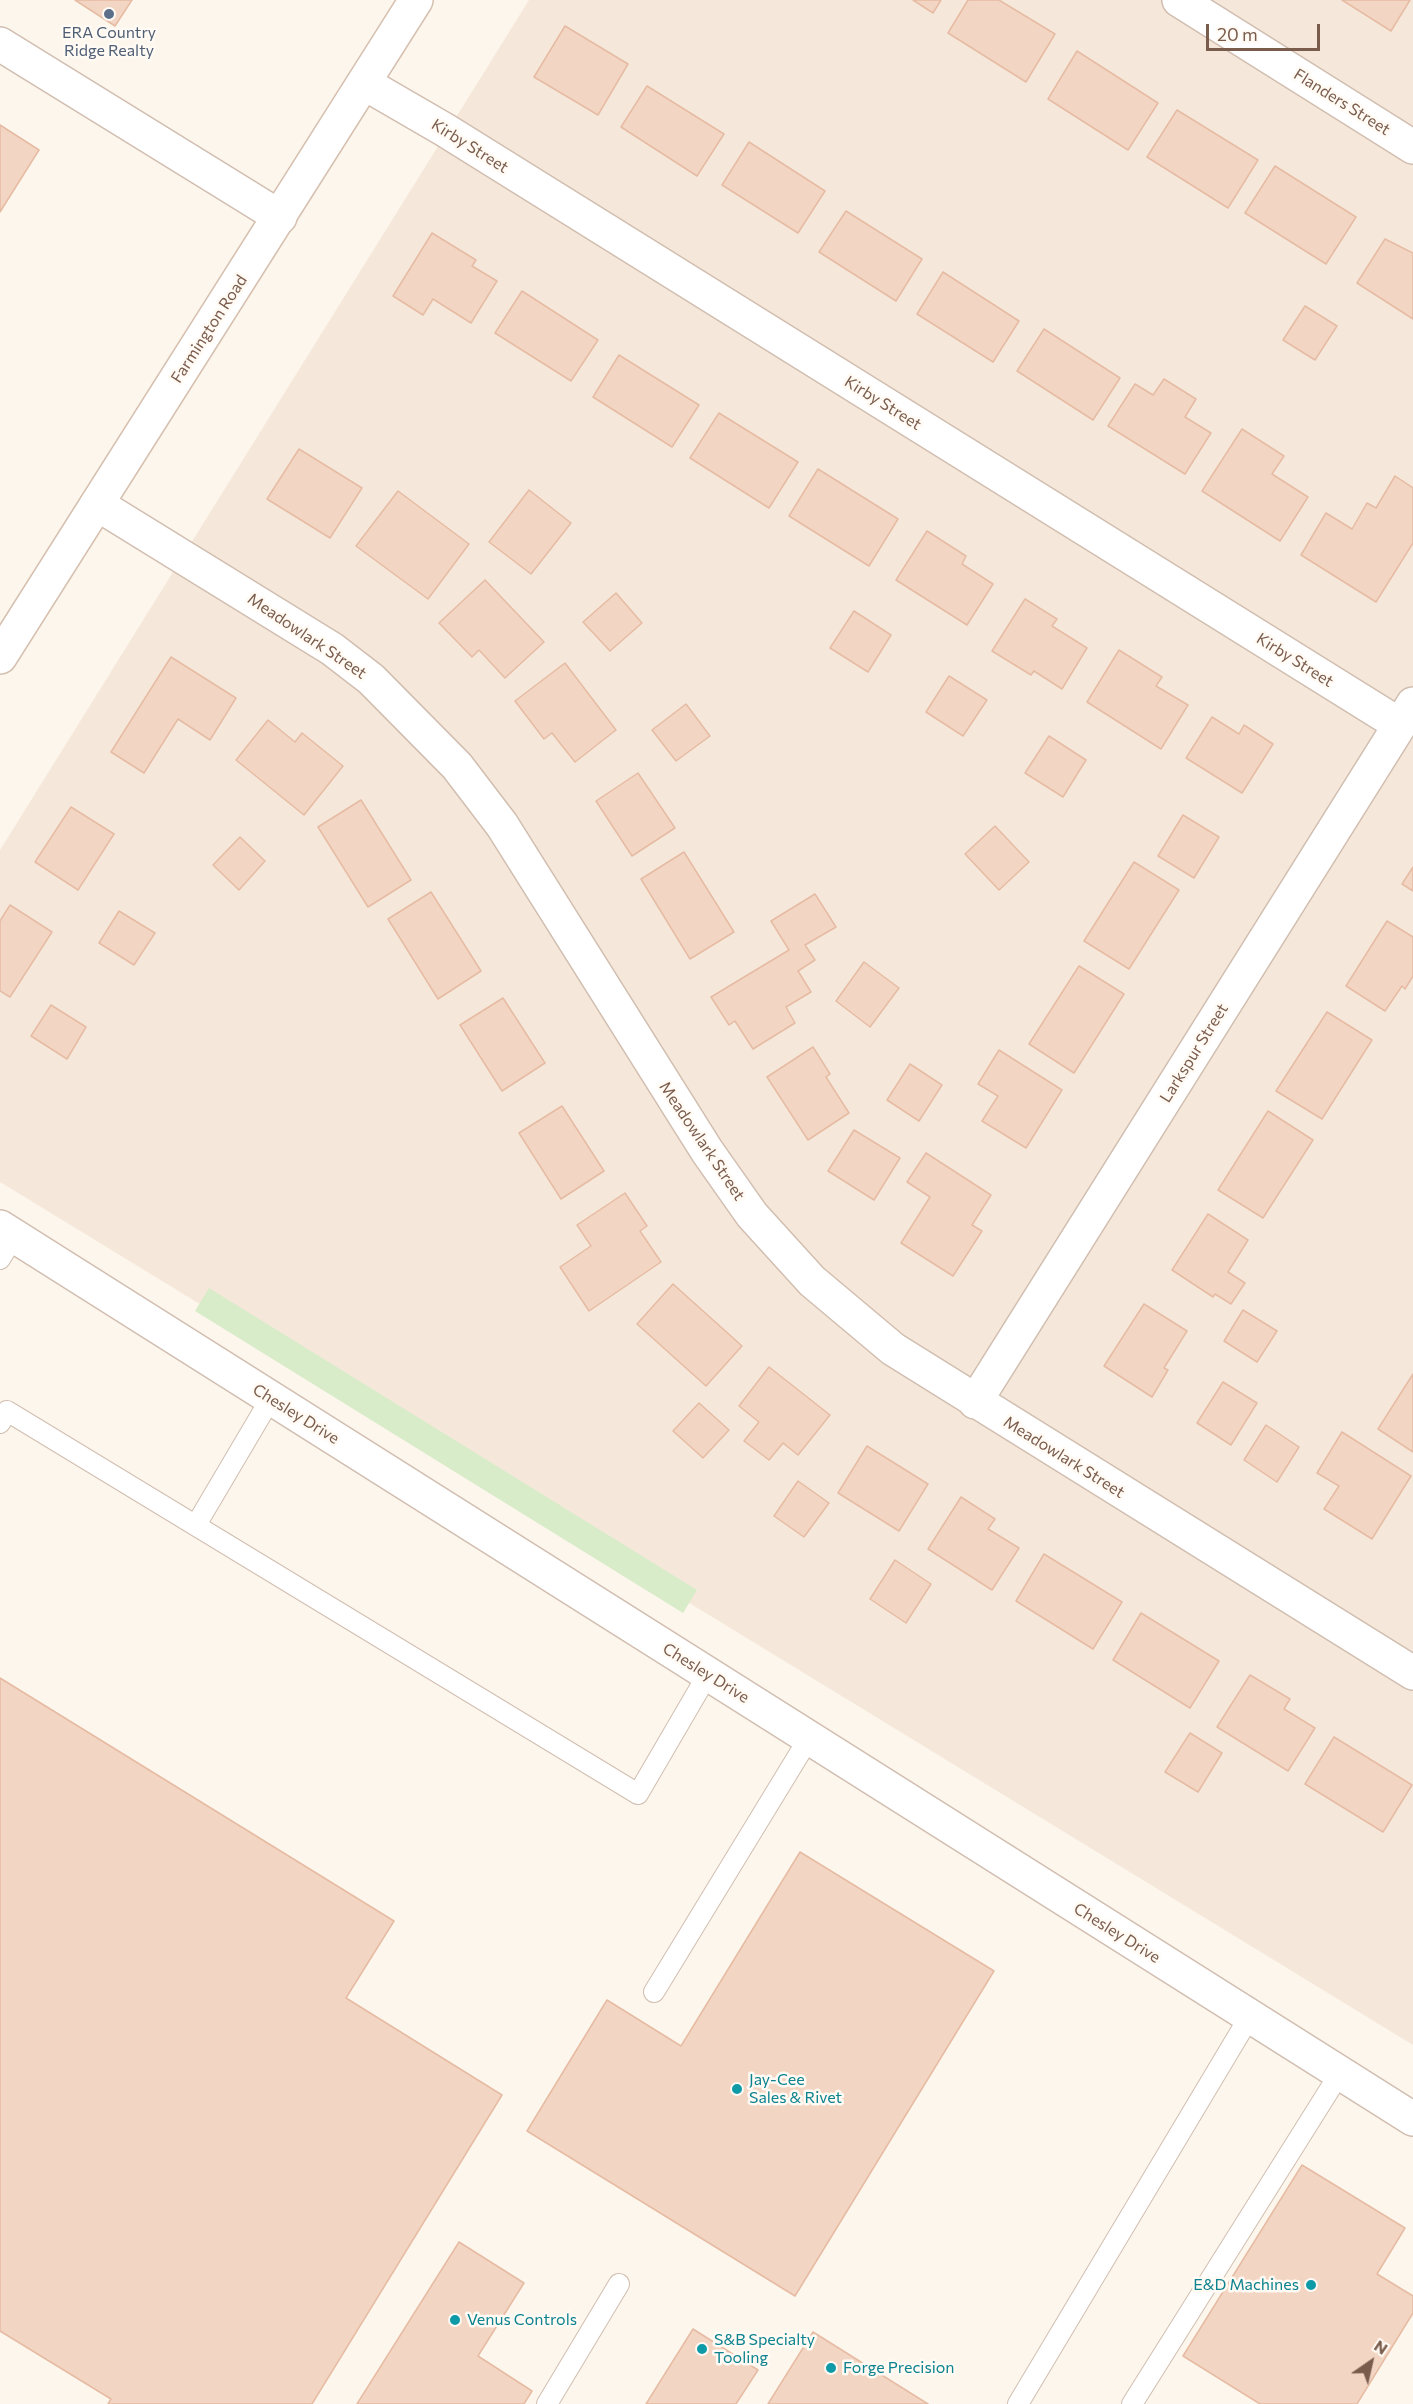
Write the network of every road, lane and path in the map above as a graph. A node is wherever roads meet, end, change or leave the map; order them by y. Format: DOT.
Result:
graph roads {
  1 [pos="416,0"];
  2 [pos="1179,0"];
  3 [pos="0,44"];
  4 [pos="364,83"];
  5 [pos="1413,147"];
  6 [pos="280,217"];
  7 [pos="97,504"];
  8 [pos="0,657"];
  9 [pos="1406,715"];
  10 [pos="5,1241"];
  11 [pos="272,1398"];
  12 [pos="975,1402"];
  13 [pos="0,1423"];
  14 [pos="196,1525"];
  15 [pos="1408,1660"];
  16 [pos="708,1674"];
  17 [pos="809,1738"];
  18 [pos="654,1992"];
  19 [pos="1250,2016"];
  20 [pos="1340,2073"];
  21 [pos="1413,2119"];
  22 [pos="619,2284"];
  23 [pos="547,2404"];
  24 [pos="1018,2404"];
  25 [pos="1132,2404"];
  1 -- 4 [label="street, Farmington Road"];
  2 -- 5 [label="street, Flanders Street"];
  3 -- 6 [label="street"];
  4 -- 6 [label="street, Farmington Road"];
  4 -- 9 [label="street, Kirby Street"];
  6 -- 7 [label="street, Farmington Road"];
  7 -- 8 [label="street, Farmington Road"];
  7 -- 12 [label="street, Meadowlark Street"];
  9 -- 12 [label="street, Larkspur Street"];
  10 -- 11 [label="street, Chesley Drive"];
  11 -- 14 [label="lane"];
  11 -- 16 [label="street, Chesley Drive"];
  12 -- 15 [label="street, Meadowlark Street"];
  13 -- 14 [label="lane"];
  14 -- 16 [label="lane"];
  16 -- 17 [label="street, Chesley Drive"];
  17 -- 18 [label="lane"];
  17 -- 19 [label="street, Chesley Drive"];
  19 -- 20 [label="street, Chesley Drive"];
  19 -- 24 [label="lane"];
  20 -- 21 [label="street, Chesley Drive"];
  20 -- 25 [label="lane"];
  22 -- 23 [label="lane"];
}
